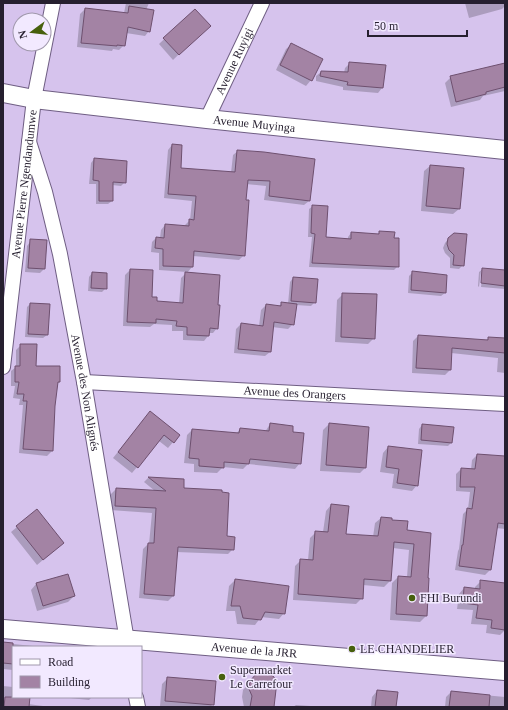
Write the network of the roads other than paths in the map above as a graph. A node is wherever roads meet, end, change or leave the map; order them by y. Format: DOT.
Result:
graph roads {
  1 [pos="52,3"];
  2 [pos="262,3"];
  3 [pos="3,93"];
  4 [pos="34,99"];
  5 [pos="207,119"];
  6 [pos="29,142"];
  7 [pos="505,150"];
  8 [pos="3,367"];
  9 [pos="84,382"];
  10 [pos="505,404"];
  11 [pos="3,629"];
  12 [pos="128,644"];
  13 [pos="505,671"];
  1 -- 4 [label="street, Avenue Pierre Ngendandumwe"];
  2 -- 5 [label="street, Avenue Ruyigi"];
  3 -- 4 [label="street, Avenue Muyinga"];
  4 -- 5 [label="street, Avenue Muyinga"];
  4 -- 6 [label="street, Avenue Pierre Ngendandumwe"];
  5 -- 7 [label="street, Avenue Muyinga"];
  6 -- 8 [label="street, Avenue Pierre Ngendandumwe"];
  6 -- 9 [label="street, Avenue des Non Alignés"];
  9 -- 10 [label="street, Avenue des Orangers"];
  9 -- 12 [label="street, Avenue des Non Alignés"];
  11 -- 12 [label="street, Avenue de la JRR"];
  12 -- 13 [label="street, Avenue de la JRR"];
}
